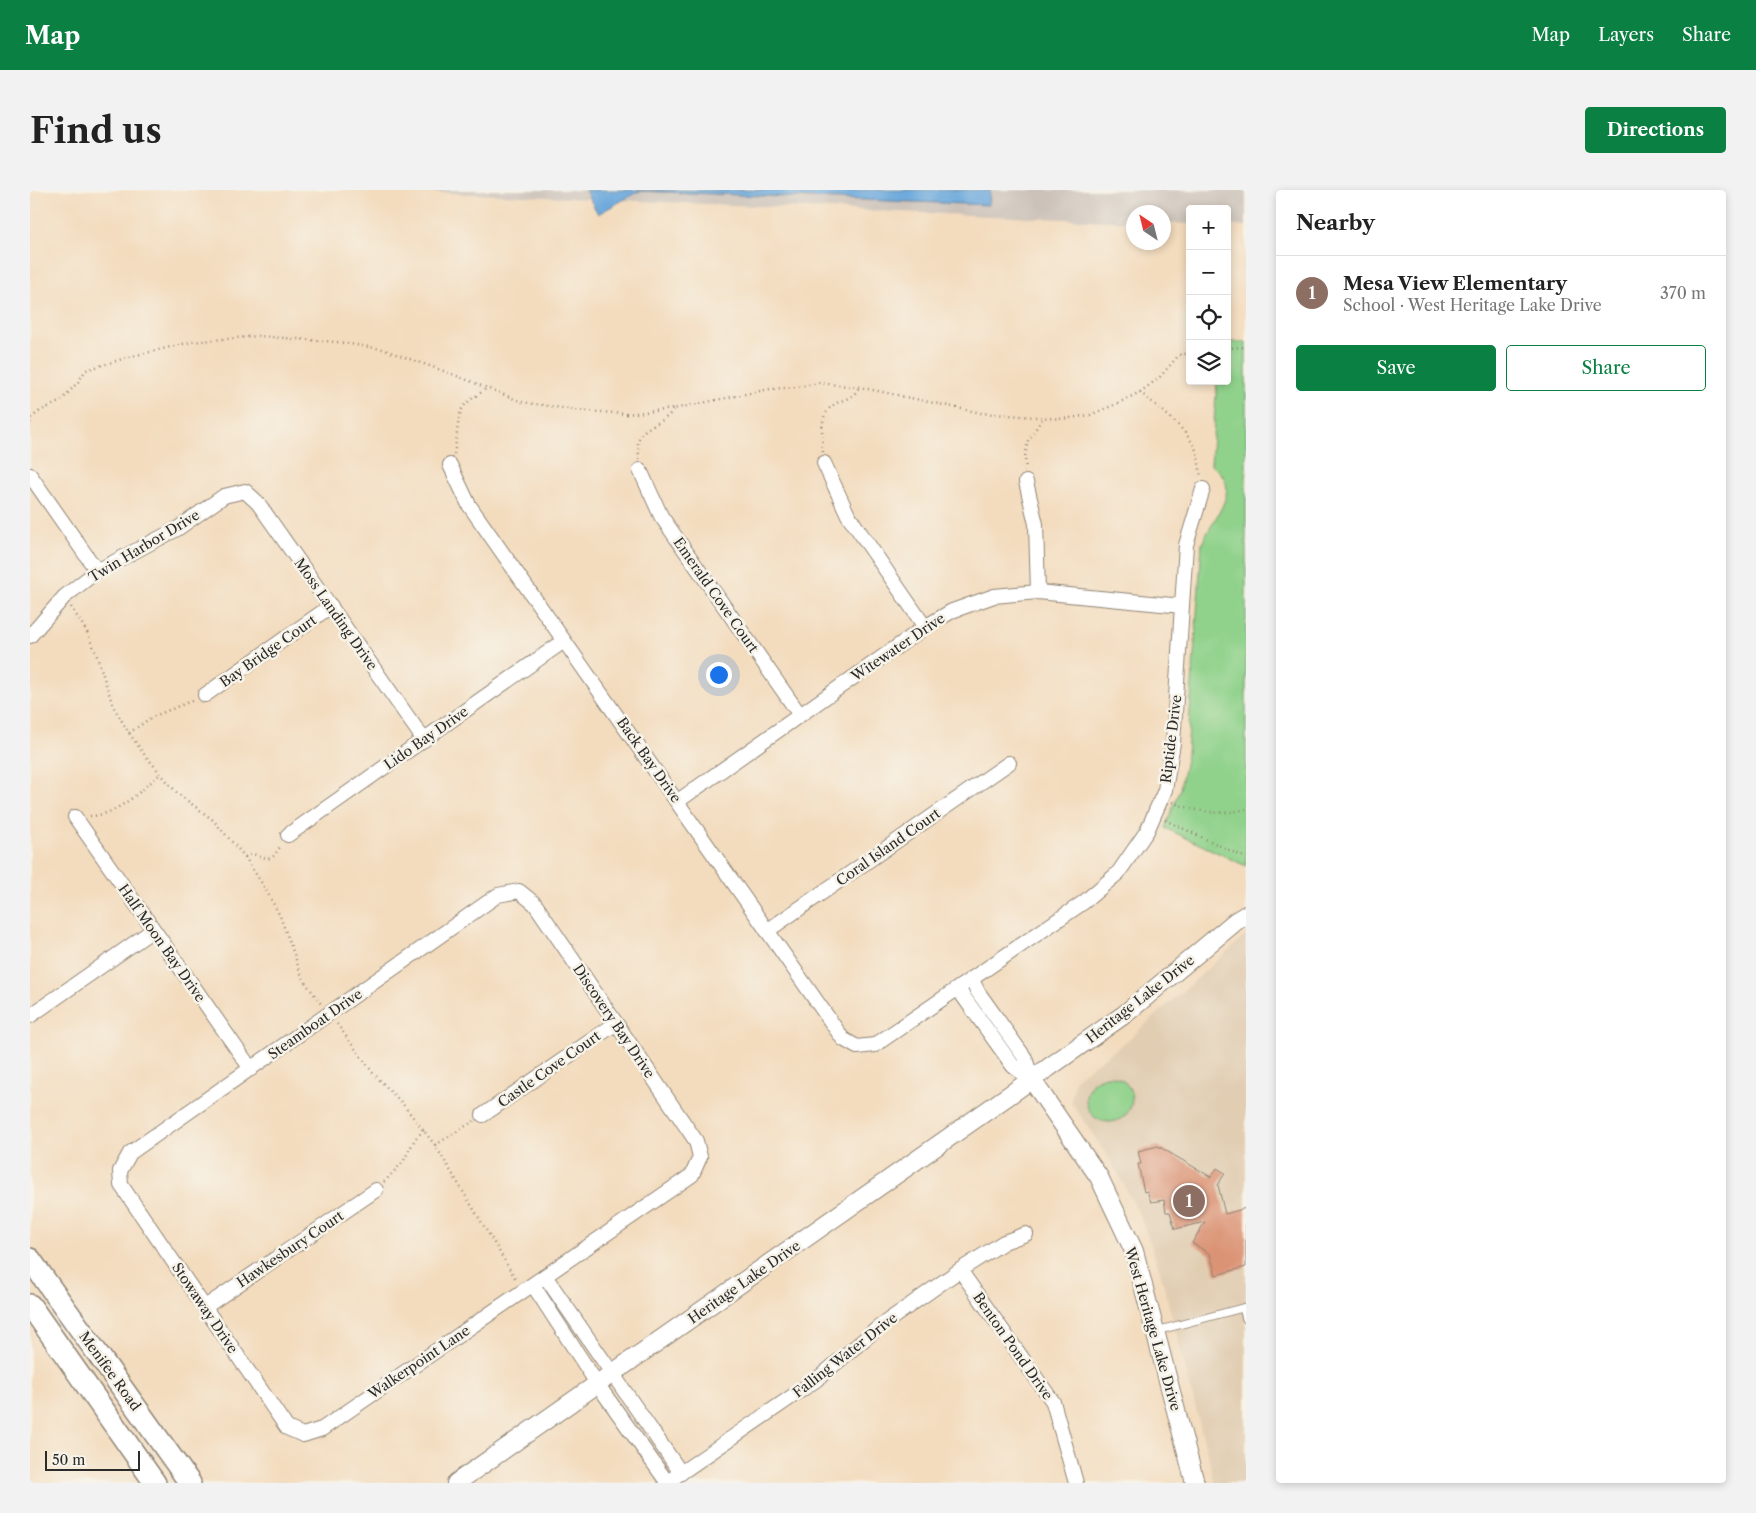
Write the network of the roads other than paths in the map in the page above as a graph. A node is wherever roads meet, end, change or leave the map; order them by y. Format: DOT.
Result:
graph roads {
  1 [pos="824,463"];
  2 [pos="450,465"];
  3 [pos="640,470"];
  4 [pos="30,475"];
  5 [pos="1026,482"];
  6 [pos="1203,489"];
  7 [pos="245,491"];
  8 [pos="97,571"];
  9 [pos="1038,592"];
  10 [pos="331,606"];
  11 [pos="1182,606"];
  12 [pos="925,627"];
  13 [pos="30,636"];
  14 [pos="564,641"];
  15 [pos="205,695"];
  16 [pos="800,715"];
  17 [pos="424,740"];
  18 [pos="1009,762"];
  19 [pos="678,801"];
  20 [pos="74,817"];
  21 [pos="288,835"];
  22 [pos="519,891"];
  23 [pos="1246,915"];
  24 [pos="153,930"];
  25 [pos="767,931"];
  26 [pos="972,980"];
  27 [pos="958,989"];
  28 [pos="30,1016"];
  29 [pos="615,1024"];
  30 [pos="857,1047"];
  31 [pos="251,1070"];
  32 [pos="1032,1080"];
  33 [pos="483,1115"];
  34 [pos="700,1157"];
  35 [pos="120,1171"];
  36 [pos="376,1190"];
  37 [pos="1026,1234"];
  38 [pos="30,1259"];
  39 [pos="960,1270"];
  40 [pos="545,1276"];
  41 [pos="528,1288"];
  42 [pos="30,1305"];
  43 [pos="1244,1307"];
  44 [pos="205,1308"];
  45 [pos="1246,1319"];
  46 [pos="1155,1331"];
  47 [pos="613,1374"];
  48 [pos="598,1385"];
  49 [pos="303,1435"];
  50 [pos="681,1473"];
  51 [pos="1073,1482"];
  52 [pos="155,1483"];
  53 [pos="190,1483"];
  54 [pos="456,1483"];
  55 [pos="666,1483"];
  56 [pos="1195,1483"];
  1 -- 12 [label="street"];
  2 -- 14 [label="street, Back Bay Drive"];
  3 -- 16 [label="street, Emerald Cove Court"];
  4 -- 8 [label="street"];
  5 -- 9 [label="street"];
  6 -- 11 [label="street, Riptide Drive"];
  7 -- 8 [label="street, Twin Harbor Drive"];
  7 -- 10 [label="street, Moss Landing Drive"];
  8 -- 13 [label="street, Twin Harbor Drive"];
  9 -- 11 [label="street, Witewater Drive"];
  9 -- 12 [label="street, Witewater Drive"];
  10 -- 15 [label="street, Bay Bridge Court"];
  10 -- 17 [label="street, Moss Landing Drive"];
  11 -- 26 [label="street, Riptide Drive"];
  12 -- 16 [label="street, Witewater Drive"];
  14 -- 17 [label="street, Lido Bay Drive"];
  14 -- 19 [label="street, Back Bay Drive"];
  16 -- 19 [label="street, Witewater Drive"];
  17 -- 21 [label="street, Lido Bay Drive"];
  18 -- 25 [label="street, Coral Island Court"];
  19 -- 25 [label="street, Back Bay Drive"];
  20 -- 24 [label="street, Half Moon Bay Drive"];
  22 -- 29 [label="street, Discovery Bay Drive"];
  22 -- 31 [label="street, Steamboat Drive"];
  23 -- 32 [label="street, Heritage Lake Drive"];
  24 -- 28 [label="street"];
  24 -- 31 [label="street, Half Moon Bay Drive"];
  25 -- 30 [label="street, Back Bay Drive"];
  26 -- 27 [label="street, Riptide Drive"];
  26 -- 32 [label="street"];
  27 -- 30 [label="street, Riptide Drive"];
  27 -- 32 [label="street"];
  29 -- 33 [label="street, Castle Cove Court"];
  29 -- 34 [label="street, Discovery Bay Drive"];
  31 -- 35 [label="street, Steamboat Drive"];
  32 -- 46 [label="street, West Heritage Lake Drive"];
  32 -- 47 [label="street, Heritage Lake Drive"];
  34 -- 40 [label="street, Walkerpoint Lane"];
  35 -- 44 [label="street, Stowaway Drive"];
  36 -- 44 [label="street, Hawkesbury Court"];
  37 -- 39 [label="street, Falling Water Drive"];
  38 -- 53 [label="main road, Menifee Road"];
  39 -- 50 [label="street, Falling Water Drive"];
  39 -- 51 [label="street, Benton Pond Drive"];
  40 -- 41 [label="street, Walkerpoint Lane"];
  40 -- 47 [label="street"];
  41 -- 48 [label="street"];
  41 -- 49 [label="street, Walkerpoint Lane"];
  42 -- 52 [label="main road, Menifee Road"];
  43 -- 45 [label="lane"];
  43 -- 46 [label="lane"];
  44 -- 49 [label="street, Stowaway Drive"];
  46 -- 56 [label="street, West Heritage Lake Drive"];
  47 -- 48 [label="street, Heritage Lake Drive"];
  47 -- 50 [label="street"];
  48 -- 54 [label="street, Heritage Lake Drive"];
  48 -- 55 [label="street"];
  50 -- 55 [label="street, Falling Water Drive"];
}
